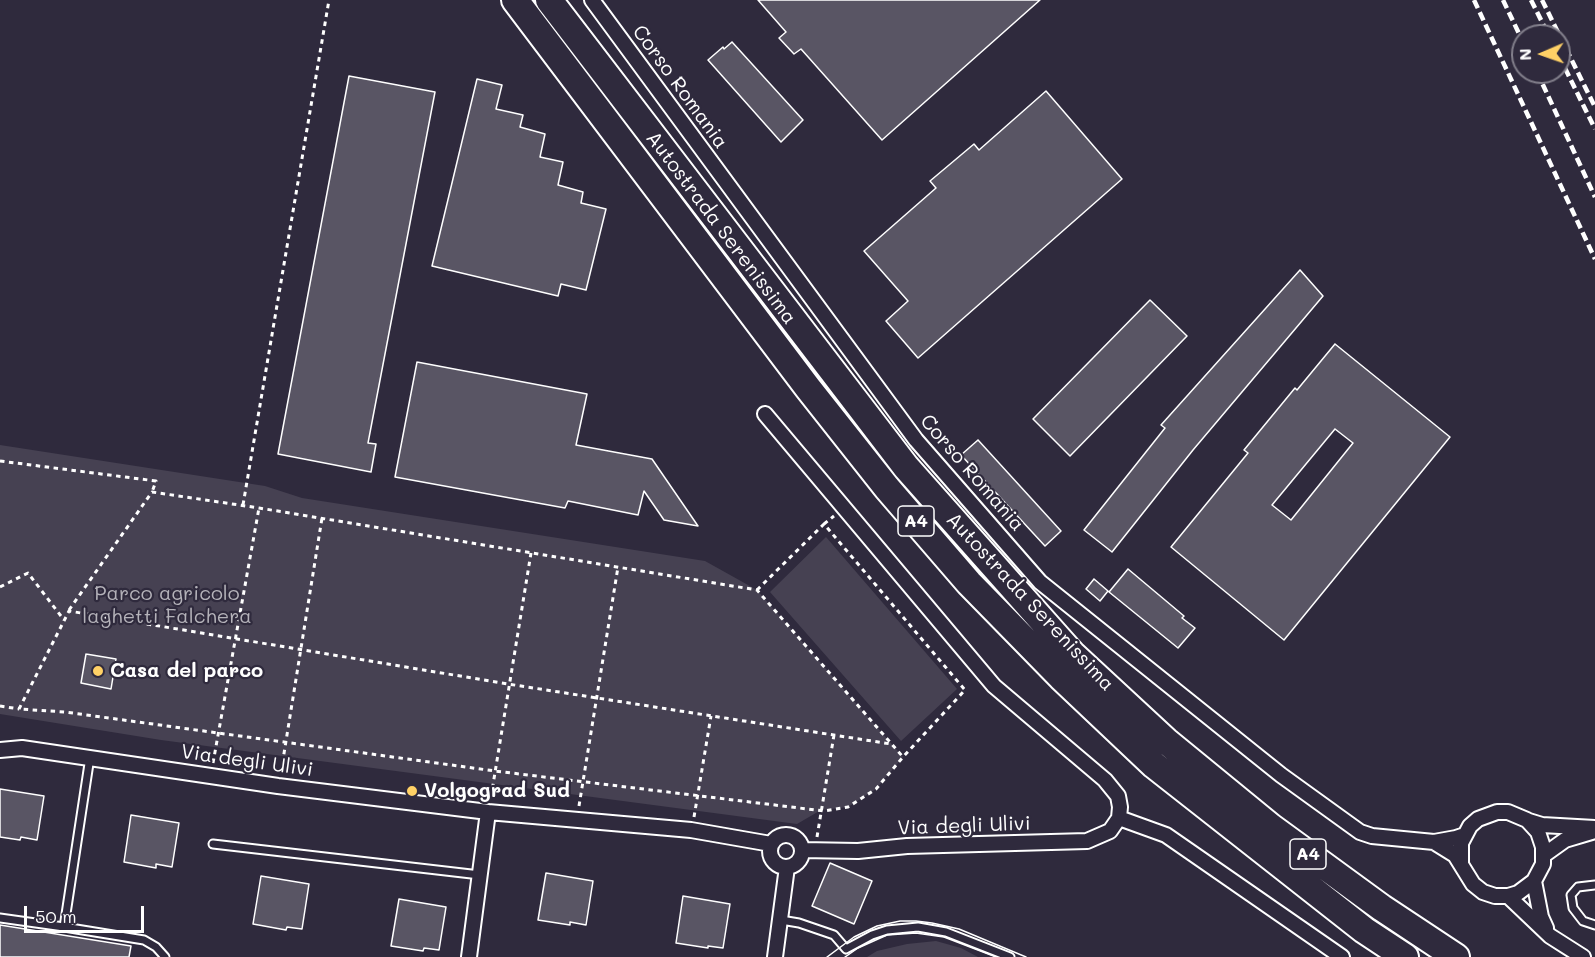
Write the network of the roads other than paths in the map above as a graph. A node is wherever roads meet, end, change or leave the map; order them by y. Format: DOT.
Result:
graph roads {
  1 [pos="515,0"];
  2 [pos="549,0"];
  3 [pos="592,0"];
  4 [pos="765,414"];
  5 [pos="0,750"];
  6 [pos="90,757"];
  7 [pos="488,812"];
  8 [pos="1119,818"];
  9 [pos="1527,820"];
  10 [pos="1595,830"];
  11 [pos="1465,835"];
  12 [pos="749,840"];
  13 [pos="1434,842"];
  14 [pos="213,844"];
  15 [pos="771,844"];
  16 [pos="808,850"];
  17 [pos="1544,855"];
  18 [pos="1461,862"];
  19 [pos="787,867"];
  20 [pos="480,875"];
  21 [pos="1534,881"];
  22 [pos="1595,885"];
  23 [pos="784,896"];
  24 [pos="1508,896"];
  25 [pos="0,918"];
  26 [pos="781,920"];
  27 [pos="1595,925"];
  28 [pos="64,927"];
  29 [pos="1550,936"];
  30 [pos="165,957"];
  31 [pos="469,957"];
  32 [pos="775,957"];
  33 [pos="1010,957"];
  34 [pos="1342,957"];
  35 [pos="1405,957"];
  36 [pos="1456,957"];
  37 [pos="1583,957"];
  1 -- 35 [label="highway, Autostrada Serenissima / A4"];
  2 -- 36 [label="highway, Autostrada Serenissima / A4"];
  3 -- 13 [label="street, Corso Romania"];
  4 -- 8 [label="street"];
  5 -- 6 [label="street, Via degli Ulivi"];
  6 -- 7 [label="street, Via degli Ulivi"];
  6 -- 28 [label="lane"];
  7 -- 12 [label="street, Via degli Ulivi"];
  7 -- 20 [label="street"];
  8 -- 16 [label="street, Via degli Ulivi"];
  8 -- 34 [label="street"];
  9 -- 10 [label="street"];
  9 -- 11 [label="street"];
  9 -- 17 [label="street"];
  10 -- 17 [label="street"];
  11 -- 13 [label="street, Corso Romania"];
  11 -- 18 [label="street"];
  12 -- 15 [label="street, Via degli Ulivi"];
  12 -- 23 [label="street"];
  13 -- 18 [label="street, Corso Romania"];
  14 -- 20 [label="lane"];
  15 -- 16 [label="street"];
  15 -- 19 [label="street"];
  16 -- 19 [label="street"];
  17 -- 21 [label="street"];
  18 -- 24 [label="street"];
  19 -- 23 [label="street"];
  20 -- 31 [label="street"];
  21 -- 24 [label="street"];
  21 -- 29 [label="street"];
  22 -- 27 [label="lane"];
  23 -- 26 [label="street"];
  24 -- 29 [label="street"];
  25 -- 28 [label="lane"];
  26 -- 32 [label="street"];
  26 -- 33 [label="lane"];
  28 -- 30 [label="lane"];
  29 -- 37 [label="street"];
}
